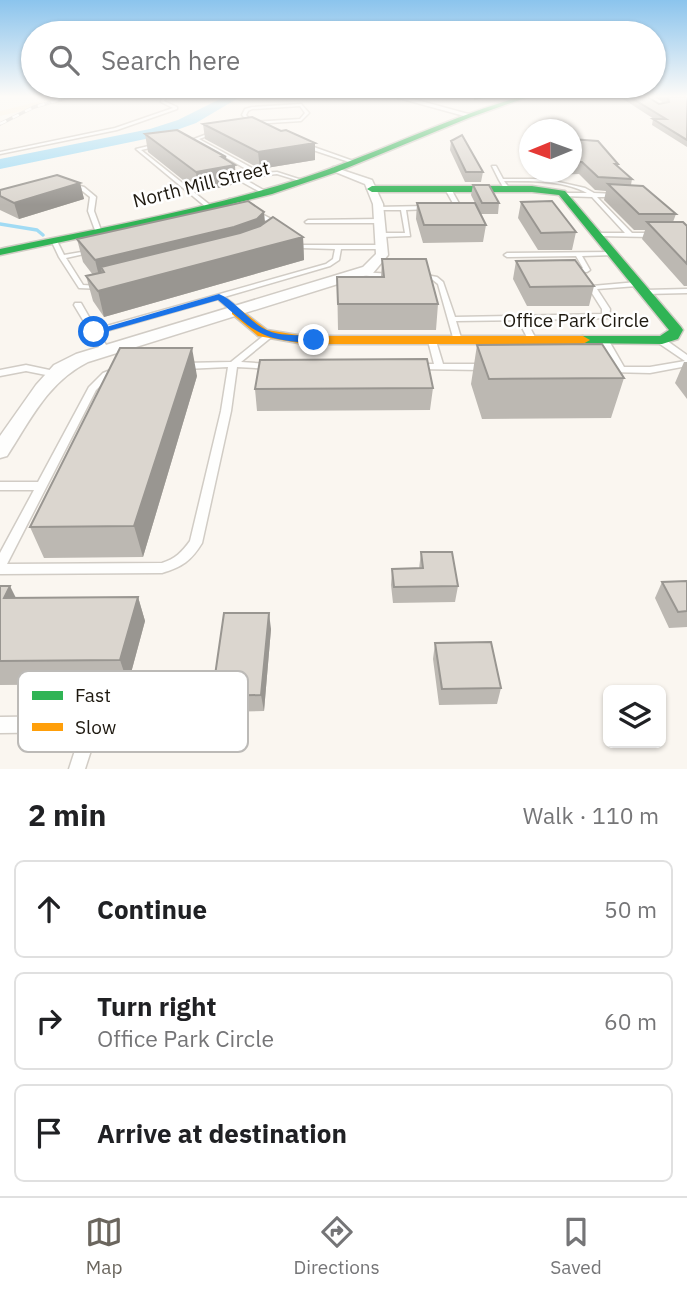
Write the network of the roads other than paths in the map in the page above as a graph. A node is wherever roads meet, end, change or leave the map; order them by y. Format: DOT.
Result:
graph roads {
  1 [pos="97,133"];
  2 [pos="213,133"];
  3 [pos="425,133"];
  4 [pos="168,143"];
  5 [pos="303,145"];
  6 [pos="0,153"];
  7 [pos="355,162"];
  8 [pos="494,167"];
  9 [pos="222,169"];
  10 [pos="337,169"];
  11 [pos="60,180"];
  12 [pos="303,181"];
  13 [pos="504,184"];
  14 [pos="372,189"];
  15 [pos="448,189"];
  16 [pos="264,192"];
  17 [pos="565,195"];
  18 [pos="593,195"];
  19 [pos="620,195"];
  20 [pos="231,200"];
  21 [pos="208,206"];
  22 [pos="444,207"];
  23 [pos="402,208"];
  24 [pos="430,208"];
  25 [pos="257,212"];
  26 [pos="244,215"];
  27 [pos="308,222"];
  28 [pos="381,228"];
  29 [pos="98,230"];
  30 [pos="599,235"];
  31 [pos="630,235"];
  32 [pos="667,235"];
  33 [pos="268,239"];
  34 [pos="54,240"];
  35 [pos="303,247"];
  36 [pos="338,247"];
  37 [pos="101,248"];
  38 [pos="0,252"];
  39 [pos="615,254"];
  40 [pos="507,255"];
  41 [pos="578,255"];
  42 [pos="62,257"];
  43 [pos="566,270"];
  44 [pos="360,274"];
  45 [pos="404,275"];
  46 [pos="414,276"];
  47 [pos="108,286"];
  48 [pos="642,288"];
  49 [pos="687,291"];
  50 [pos="219,296"];
  51 [pos="78,305"];
  52 [pos="237,311"];
  53 [pos="522,318"];
  54 [pos="451,319"];
  55 [pos="94,332"];
  56 [pos="270,335"];
  57 [pos="660,340"];
  58 [pos="432,341"];
  59 [pos="458,341"];
  60 [pos="533,341"];
  61 [pos="605,341"];
  62 [pos="105,350"];
  63 [pos="687,361"];
  64 [pos="233,364"];
  65 [pos="170,367"];
  66 [pos="277,367"];
  67 [pos="491,367"];
  68 [pos="411,368"];
  69 [pos="439,368"];
  70 [pos="594,368"];
  71 [pos="127,369"];
  72 [pos="621,369"];
  73 [pos="0,373"];
  74 [pos="55,374"];
  75 [pos="3,442"];
  76 [pos="0,486"];
  77 [pos="41,486"];
  78 [pos="0,567"];
  79 [pos="0,725"];
  80 [pos="18,725"];
  81 [pos="82,752"];
  82 [pos="77,769"];
  1 -- 6 [label="lane"];
  2 -- 12 [label="lane"];
  3 -- 7 [label="main road, North Mill Street"];
  4 -- 21 [label="lane"];
  5 -- 7 [label="lane"];
  7 -- 10 [label="main road, North Mill Street"];
  8 -- 13 [label="lane"];
  9 -- 16 [label="lane"];
  10 -- 12 [label="main road, North Mill Street"];
  10 -- 14 [label="street"];
  11 -- 29 [label="lane"];
  12 -- 16 [label="main road, North Mill Street"];
  13 -- 15 [label="main road"];
  13 -- 17 [label="main road"];
  13 -- 18 [label="lane"];
  14 -- 15 [label="main road"];
  14 -- 28 [label="street"];
  15 -- 22 [label="lane"];
  16 -- 20 [label="main road, North Mill Street"];
  17 -- 18 [label="lane"];
  17 -- 30 [label="main road, Office Park Circle"];
  18 -- 19 [label="lane"];
  18 -- 31 [label="lane"];
  20 -- 21 [label="main road, North Mill Street"];
  20 -- 25 [label="lane"];
  21 -- 29 [label="main road, North Mill Street"];
  23 -- 24 [label="lane"];
  23 -- 28 [label="lane"];
  23 -- 28 [label="lane"];
  25 -- 26 [label="lane"];
  25 -- 33 [label="lane"];
  27 -- 28 [label="lane"];
  28 -- 36 [label="lane"];
  28 -- 44 [label="street"];
  29 -- 34 [label="main road, North Mill Street"];
  30 -- 31 [label="lane"];
  30 -- 39 [label="main road, Office Park Circle"];
  31 -- 32 [label="lane"];
  34 -- 38 [label="main road, North Mill Street"];
  34 -- 42 [label="lane"];
  35 -- 36 [label="lane"];
  36 -- 50 [label="lane"];
  37 -- 42 [label="lane"];
  39 -- 41 [label="lane"];
  39 -- 48 [label="main road, Office Park Circle"];
  40 -- 41 [label="lane"];
  41 -- 43 [label="lane"];
  42 -- 47 [label="lane"];
  44 -- 45 [label="lane"];
  44 -- 52 [label="street"];
  46 -- 54 [label="lane"];
  48 -- 49 [label="lane"];
  48 -- 53 [label="lane"];
  48 -- 57 [label="main road, Office Park Circle"];
  50 -- 52 [label="lane"];
  50 -- 55 [label="lane"];
  51 -- 55 [label="lane"];
  52 -- 56 [label="main road, Office Park Circle"];
  52 -- 62 [label="street"];
  53 -- 54 [label="lane"];
  53 -- 60 [label="lane"];
  54 -- 59 [label="lane"];
  55 -- 62 [label="lane"];
  56 -- 58 [label="main road, Office Park Circle"];
  56 -- 64 [label="lane"];
  57 -- 61 [label="main road, Office Park Circle"];
  57 -- 63 [label="lane"];
  58 -- 59 [label="main road, Office Park Circle"];
  58 -- 69 [label="lane"];
  59 -- 60 [label="main road, Office Park Circle"];
  60 -- 61 [label="main road, Office Park Circle"];
  61 -- 72 [label="lane"];
  62 -- 74 [label="street"];
  63 -- 72 [label="lane"];
  64 -- 65 [label="lane"];
  64 -- 66 [label="lane"];
  64 -- 78 [label="lane"];
  67 -- 69 [label="lane"];
  68 -- 69 [label="lane"];
  70 -- 72 [label="lane"];
  71 -- 77 [label="lane"];
  73 -- 74 [label="lane"];
  74 -- 75 [label="street"];
  76 -- 77 [label="lane"];
  77 -- 78 [label="lane"];
  79 -- 80 [label="lane"];
  81 -- 82 [label="lane"];
}
